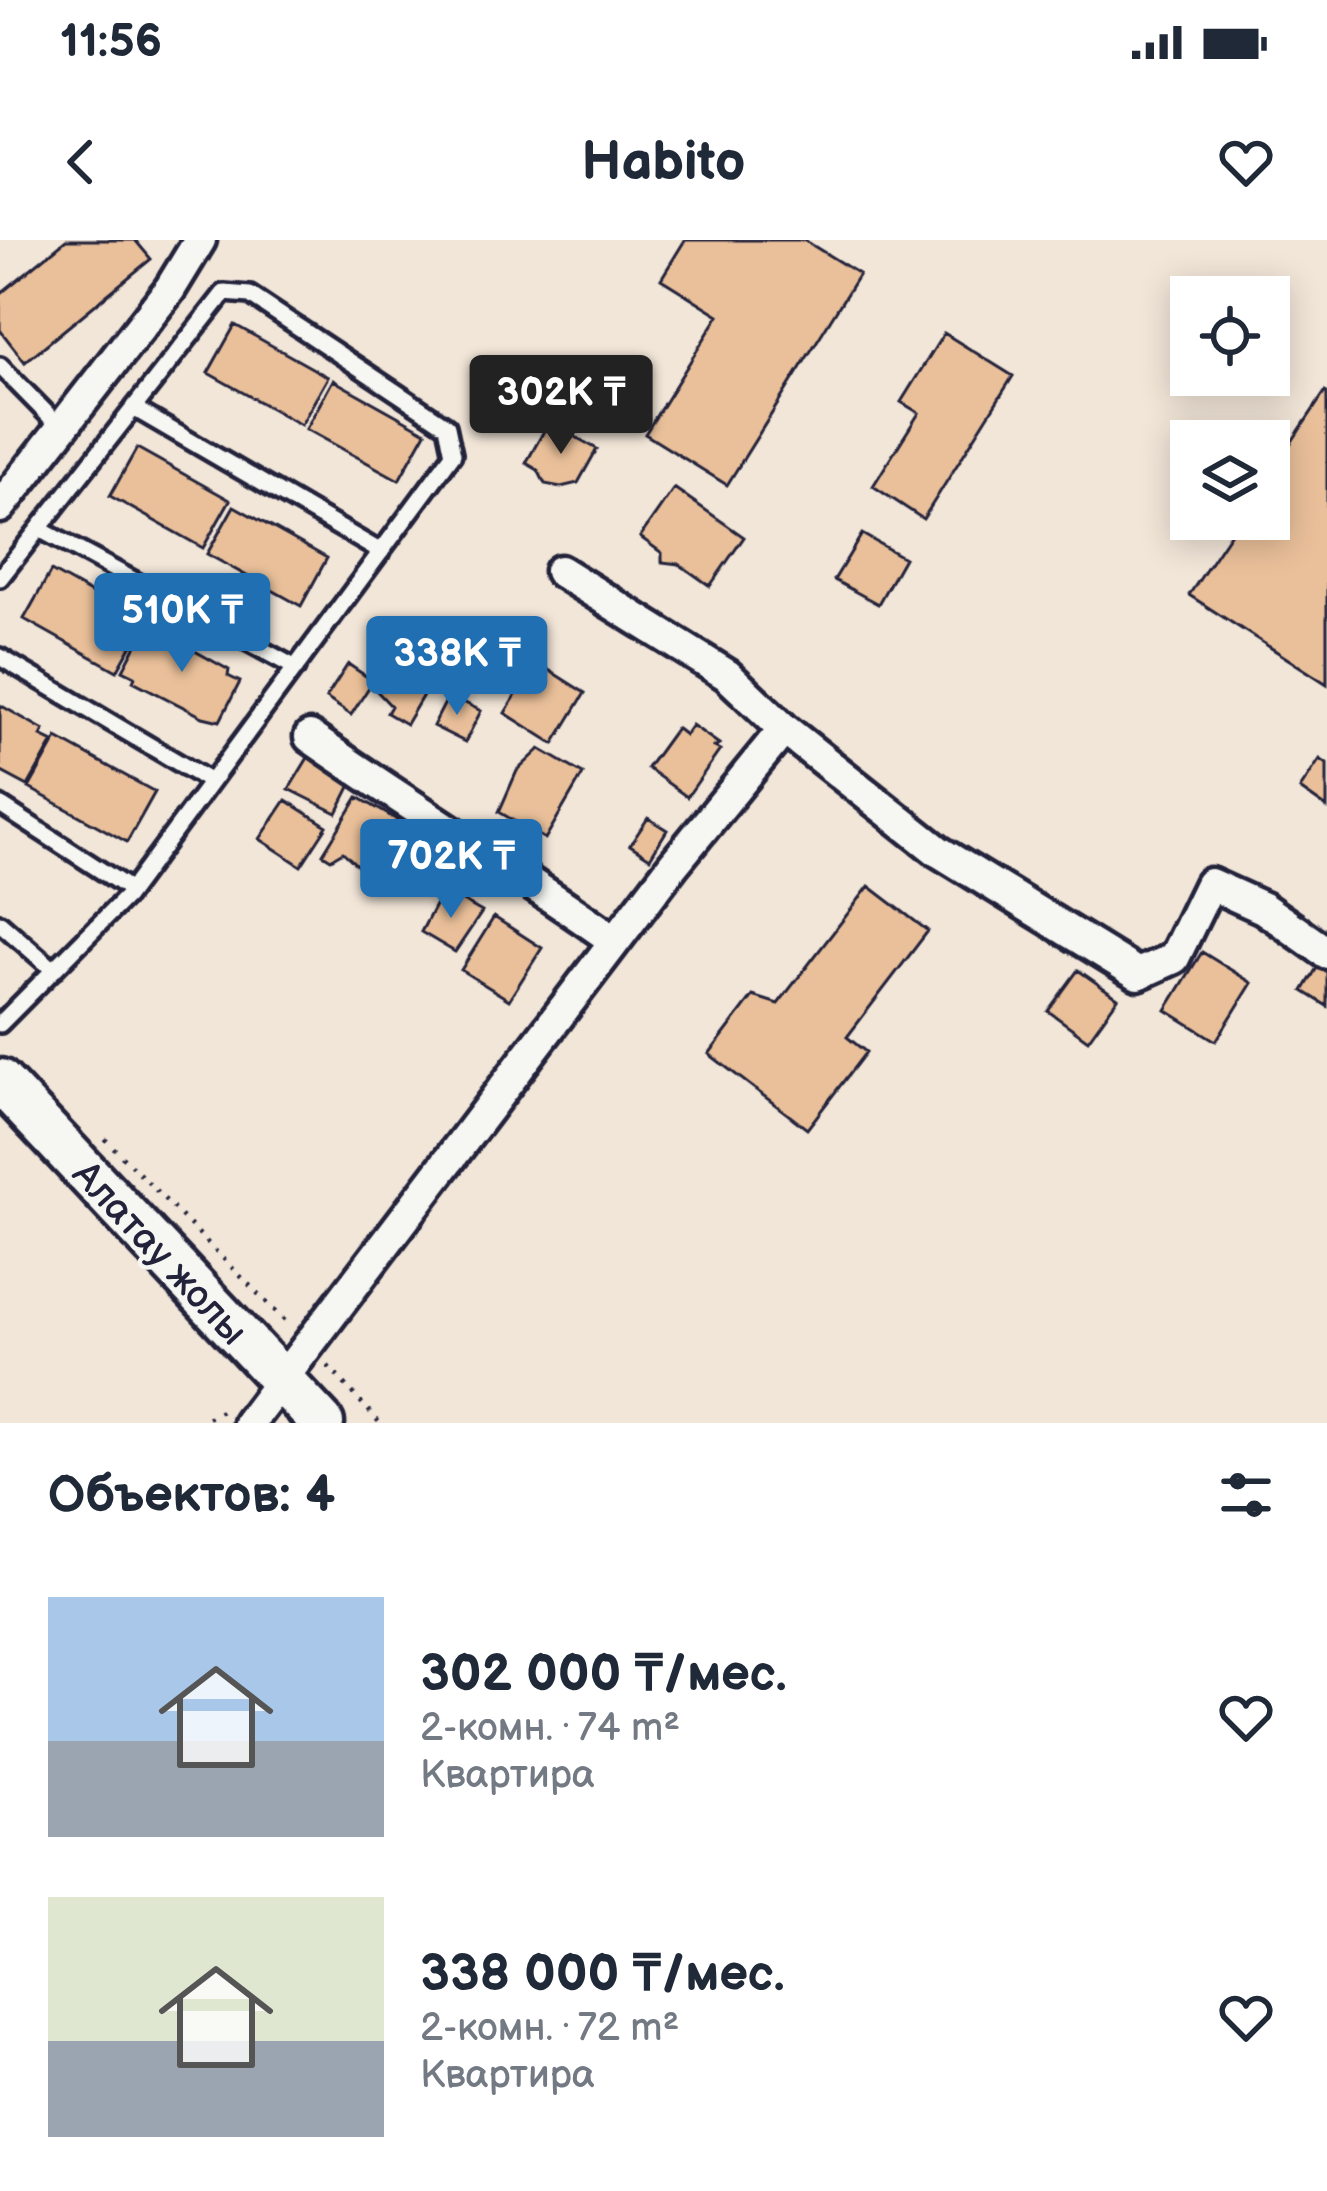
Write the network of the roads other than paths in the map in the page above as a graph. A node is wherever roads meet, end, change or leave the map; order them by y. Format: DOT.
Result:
graph roads {
  1 [pos="200,240"];
  2 [pos="0,366"];
  3 [pos="137,410"];
  4 [pos="61,428"];
  5 [pos="0,507"];
  6 [pos="41,530"];
  7 [pos="381,552"];
  8 [pos="560,571"];
  9 [pos="0,578"];
  10 [pos="0,657"];
  11 [pos="296,668"];
  12 [pos="784,729"];
  13 [pos="310,737"];
  14 [pos="211,782"];
  15 [pos="0,805"];
  16 [pos="131,890"];
  17 [pos="0,923"];
  18 [pos="615,941"];
  19 [pos="1327,953"];
  20 [pos="54,970"];
  21 [pos="0,1024"];
  22 [pos="0,1081"];
  23 [pos="284,1382"];
  24 [pos="249,1423"];
  25 [pos="322,1423"];
  1 -- 4 [label="street"];
  2 -- 4 [label="lane"];
  3 -- 6 [label="lane"];
  3 -- 7 [label="lane"];
  3 -- 7 [label="lane"];
  4 -- 5 [label="street"];
  6 -- 9 [label="lane"];
  6 -- 11 [label="lane"];
  7 -- 11 [label="lane"];
  8 -- 12 [label="street"];
  10 -- 14 [label="lane"];
  11 -- 14 [label="lane"];
  12 -- 18 [label="street"];
  12 -- 19 [label="street"];
  13 -- 18 [label="street"];
  14 -- 16 [label="lane"];
  15 -- 16 [label="lane"];
  16 -- 20 [label="lane"];
  17 -- 20 [label="lane"];
  18 -- 23 [label="street"];
  20 -- 21 [label="lane"];
  22 -- 23 [label="main road, Алатау жолы"];
  23 -- 24 [label="street"];
  23 -- 25 [label="main road, Алатау жолы"];
}
